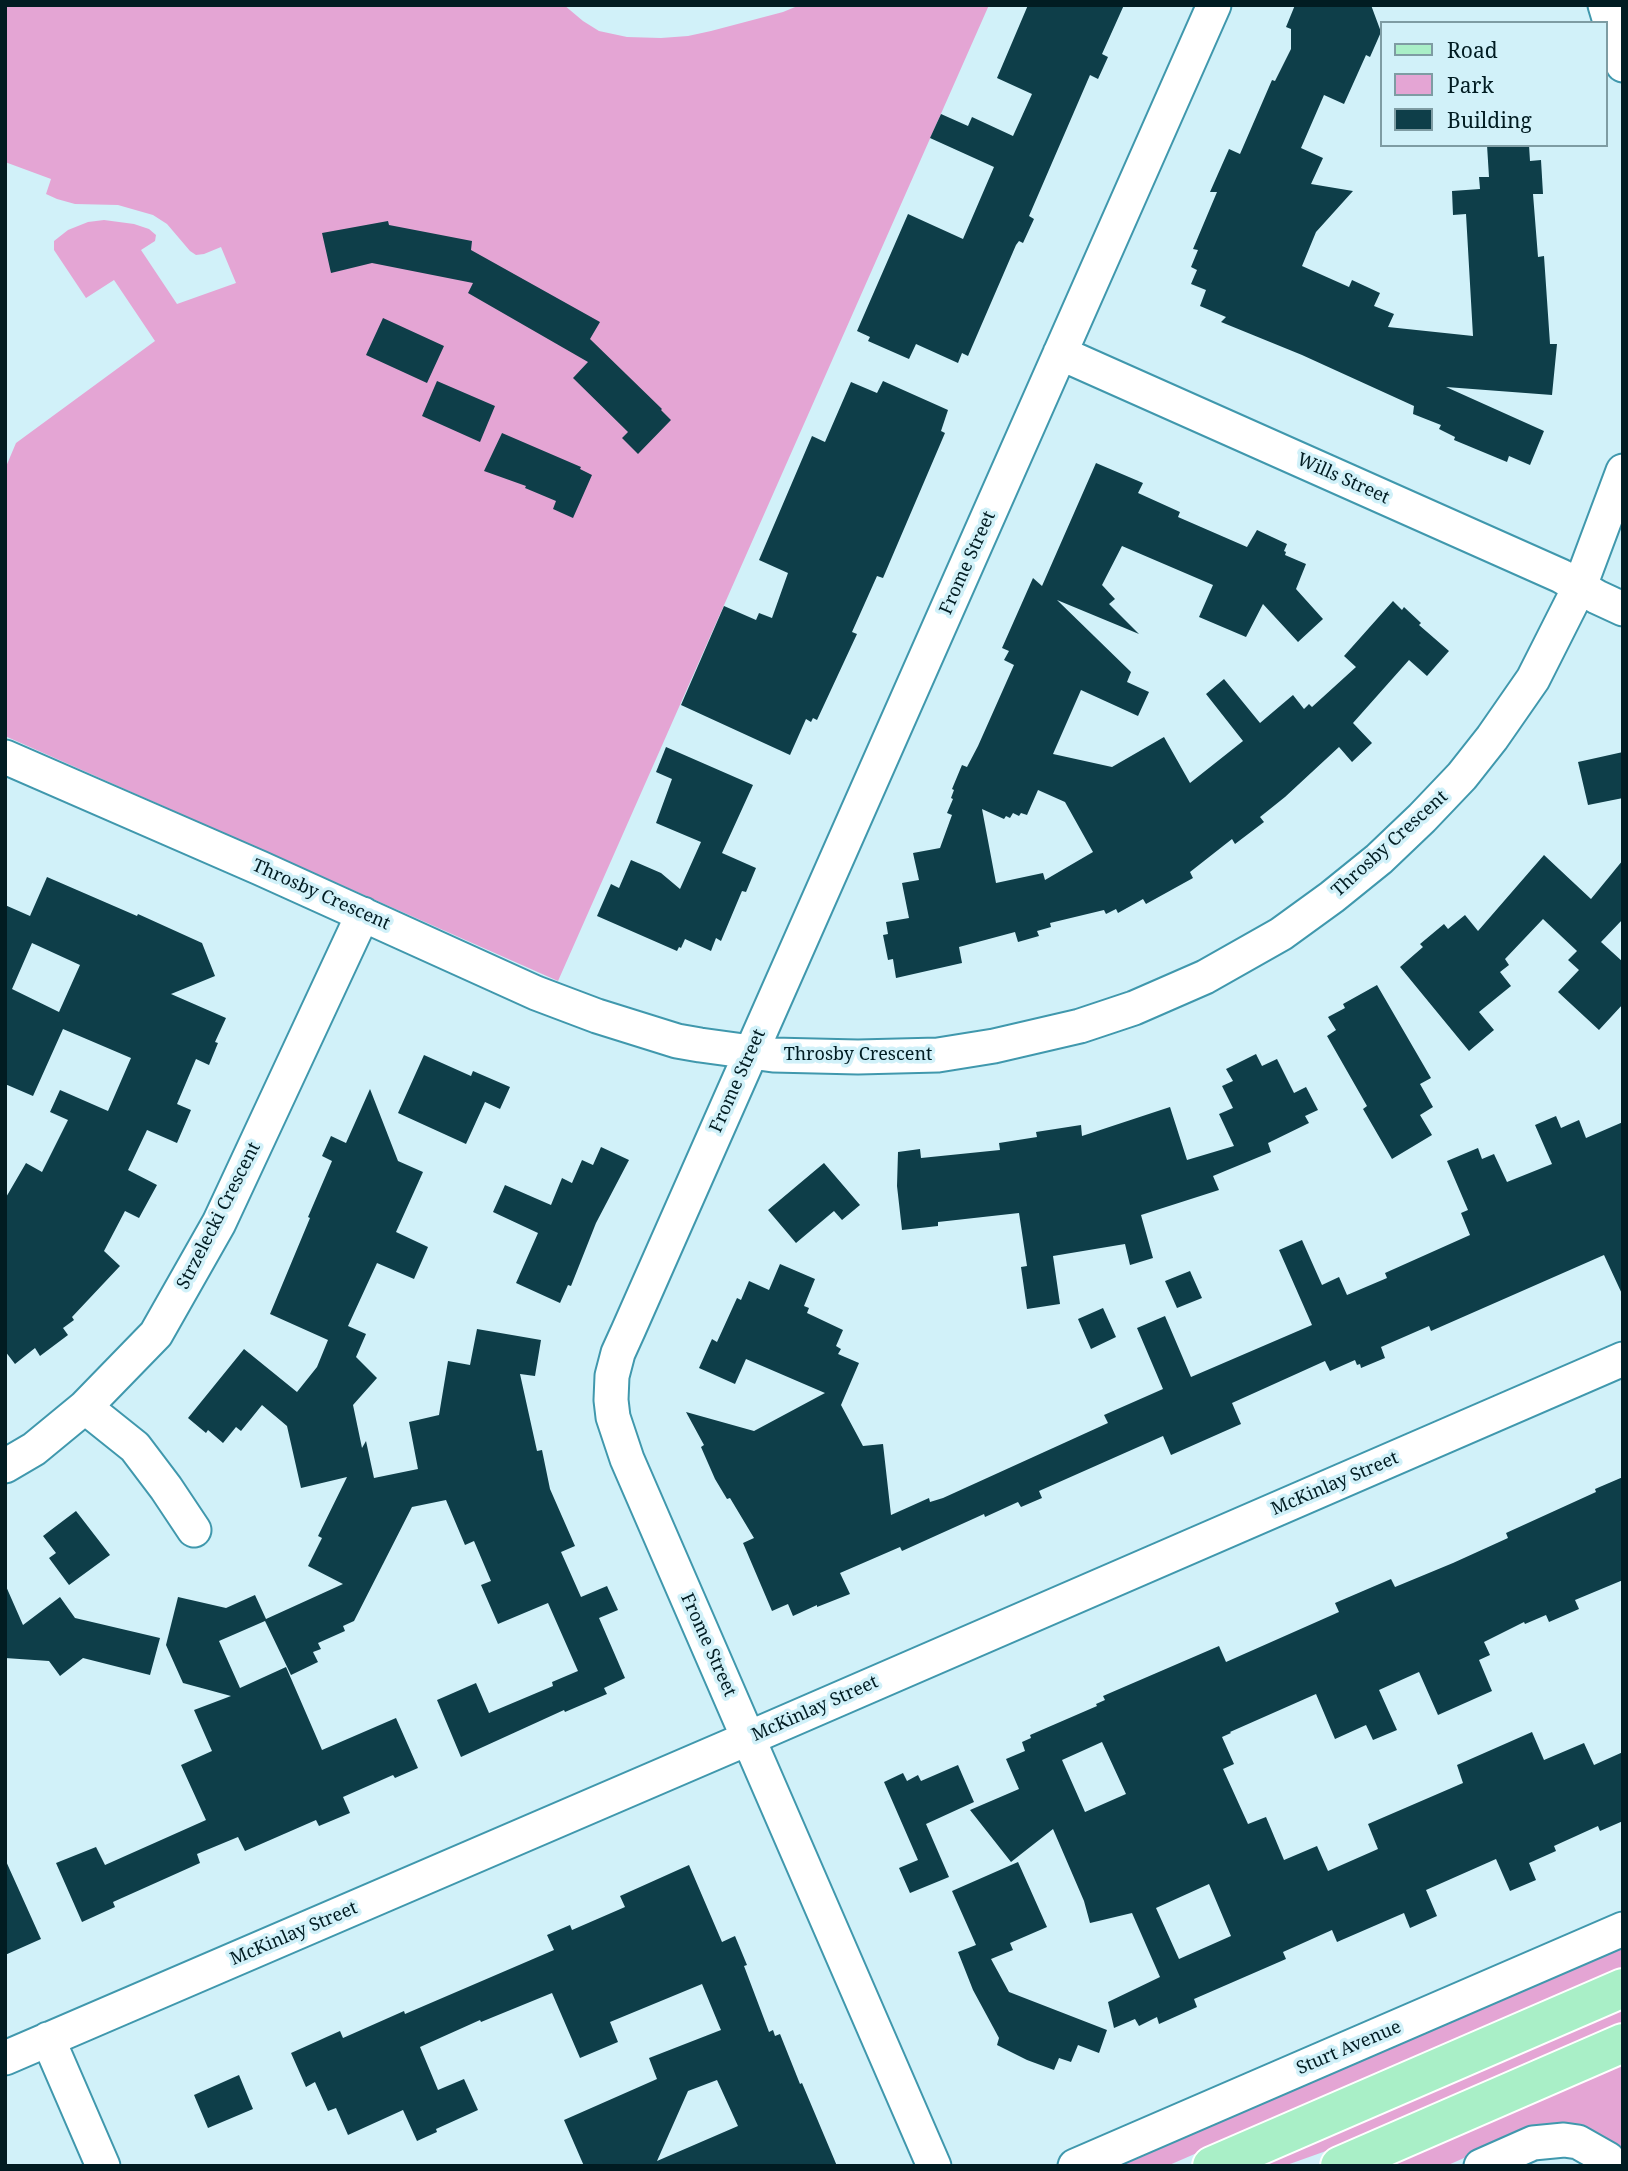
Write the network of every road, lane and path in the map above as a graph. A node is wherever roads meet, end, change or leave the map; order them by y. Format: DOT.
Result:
graph roads {
  1 [pos="1214,5"];
  2 [pos="1605,5"];
  3 [pos="1623,65"];
  4 [pos="1060,353"];
  5 [pos="1623,471"];
  6 [pos="1580,586"];
  7 [pos="1623,609"];
  8 [pos="5,757"];
  9 [pos="363,914"];
  10 [pos="750,1052"];
  11 [pos="1623,1359"];
  12 [pos="85,1407"];
  13 [pos="5,1466"];
  14 [pos="194,1530"];
  15 [pos="749,1738"];
  16 [pos="1623,1929"];
  17 [pos="1623,1987"];
  18 [pos="48,2039"];
  19 [pos="1623,2043"];
  20 [pos="5,2058"];
  21 [pos="103,2166"];
  22 [pos="934,2166"];
  23 [pos="1075,2166"];
  24 [pos="1212,2166"];
  25 [pos="1340,2166"];
  26 [pos="1481,2166"];
  27 [pos="1613,2166"];
  1 -- 4 [label="street, Frome Street"];
  2 -- 3 [label="street"];
  4 -- 6 [label="street, Wills Street"];
  4 -- 10 [label="street, Frome Street"];
  5 -- 6 [label="street, Throsby Crescent"];
  6 -- 7 [label="street, Wills Street"];
  6 -- 10 [label="street, Throsby Crescent"];
  8 -- 9 [label="street, Throsby Crescent"];
  9 -- 10 [label="street, Throsby Crescent"];
  9 -- 12 [label="street, Strzelecki Crescent"];
  10 -- 15 [label="street, Frome Street"];
  11 -- 15 [label="street, McKinlay Street"];
  12 -- 13 [label="street, Strzelecki Crescent"];
  12 -- 14 [label="street"];
  15 -- 18 [label="street, McKinlay Street"];
  15 -- 22 [label="street, Frome Street"];
  16 -- 23 [label="street, Sturt Avenue"];
  17 -- 24 [label="main road"];
  18 -- 20 [label="street, McKinlay Street"];
  18 -- 21 [label="street"];
  19 -- 25 [label="main road"];
  26 -- 27 [label="street"];
}
